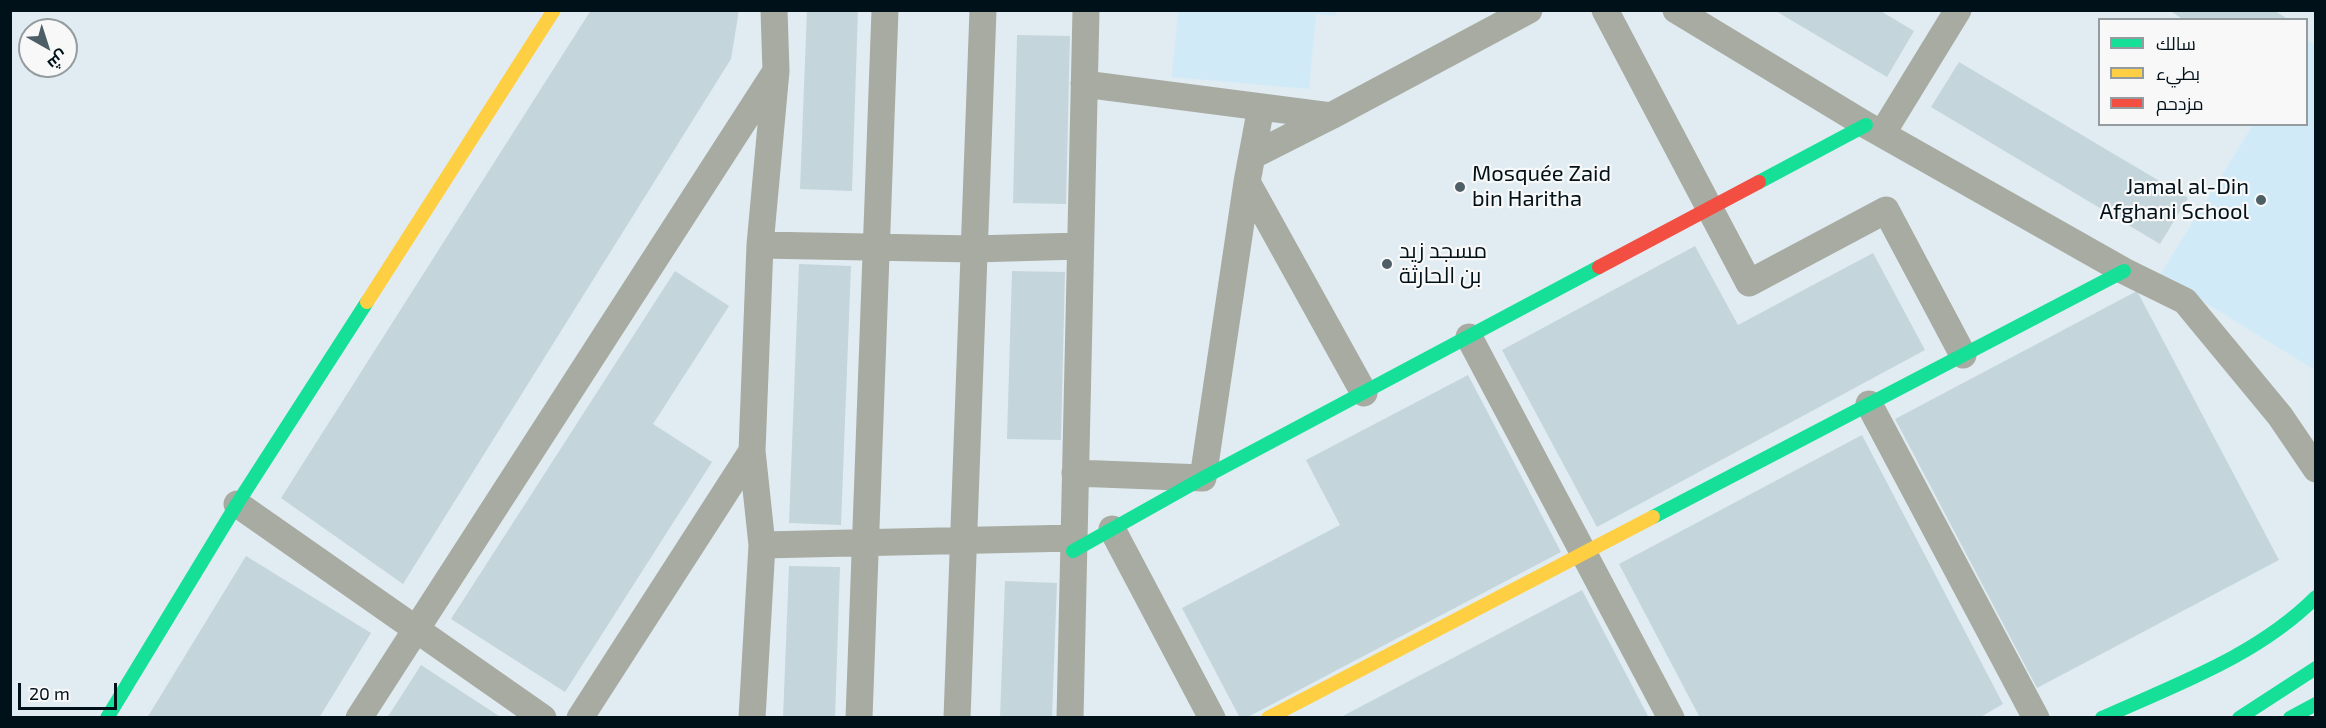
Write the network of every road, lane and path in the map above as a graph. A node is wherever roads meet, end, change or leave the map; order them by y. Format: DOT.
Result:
graph roads {
  1 [pos="554,10"];
  2 [pos="774,10"];
  3 [pos="885,10"];
  4 [pos="983,10"];
  5 [pos="1086,10"];
  6 [pos="1529,10"];
  7 [pos="1605,10"];
  8 [pos="1676,10"];
  9 [pos="1958,10"];
  10 [pos="776,71"];
  11 [pos="1084,84"];
  12 [pos="1261,107"];
  13 [pos="1331,116"];
  14 [pos="1874,129"];
  15 [pos="1252,156"];
  16 [pos="1247,182"];
  17 [pos="1710,208"];
  18 [pos="760,245"];
  19 [pos="1080,246"];
  20 [pos="876,248"];
  21 [pos="974,249"];
  22 [pos="2124,271"];
  23 [pos="1469,337"];
  24 [pos="1963,355"];
  25 [pos="1364,393"];
  26 [pos="1869,404"];
  27 [pos="752,451"];
  28 [pos="2316,469"];
  29 [pos="1075,473"];
  30 [pos="1203,478"];
  31 [pos="237,504"];
  32 [pos="1112,529"];
  33 [pos="964,540"];
  34 [pos="865,542"];
  35 [pos="1073,544"];
  36 [pos="762,545"];
  37 [pos="1584,553"];
  38 [pos="2316,597"];
  39 [pos="416,629"];
  40 [pos="2291,636"];
  41 [pos="2233,659"];
  42 [pos="2316,668"];
  43 [pos="2316,704"];
  44 [pos="1307,708"];
  45 [pos="107,717"];
  46 [pos="359,717"];
  47 [pos="543,717"];
  48 [pos="580,717"];
  49 [pos="752,717"];
  50 [pos="859,717"];
  51 [pos="957,717"];
  52 [pos="1071,717"];
  53 [pos="1212,717"];
  54 [pos="1268,717"];
  55 [pos="1671,717"];
  56 [pos="2036,717"];
  57 [pos="2102,717"];
  58 [pos="2239,717"];
  59 [pos="2290,717"];
  1 -- 31 [label="street"];
  2 -- 10 [label="street"];
  3 -- 20 [label="street"];
  4 -- 21 [label="street"];
  5 -- 11 [label="street"];
  6 -- 13 [label="street"];
  7 -- 17 [label="street"];
  8 -- 14 [label="street"];
  9 -- 14 [label="street"];
  10 -- 18 [label="street"];
  10 -- 39 [label="street"];
  11 -- 12 [label="street"];
  11 -- 19 [label="street"];
  12 -- 13 [label="street"];
  12 -- 15 [label="street"];
  13 -- 15 [label="street"];
  14 -- 17 [label="street"];
  14 -- 22 [label="street"];
  15 -- 16 [label="street"];
  16 -- 25 [label="street"];
  16 -- 30 [label="street"];
  17 -- 23 [label="street"];
  17 -- 24 [label="street"];
  18 -- 20 [label="street"];
  18 -- 27 [label="street"];
  19 -- 21 [label="street"];
  19 -- 29 [label="street"];
  20 -- 21 [label="street"];
  20 -- 34 [label="street"];
  21 -- 33 [label="street"];
  22 -- 24 [label="street"];
  22 -- 28 [label="street"];
  23 -- 25 [label="street"];
  23 -- 37 [label="street"];
  24 -- 26 [label="street"];
  25 -- 30 [label="street"];
  26 -- 37 [label="street"];
  26 -- 56 [label="street"];
  27 -- 36 [label="street"];
  27 -- 48 [label="street"];
  29 -- 30 [label="street"];
  29 -- 35 [label="street"];
  30 -- 32 [label="street"];
  31 -- 39 [label="street"];
  31 -- 45 [label="street"];
  32 -- 35 [label="street"];
  32 -- 53 [label="street"];
  33 -- 34 [label="street"];
  33 -- 35 [label="street"];
  33 -- 51 [label="street"];
  34 -- 36 [label="street"];
  34 -- 50 [label="street"];
  35 -- 52 [label="street"];
  36 -- 49 [label="street"];
  37 -- 44 [label="street"];
  37 -- 55 [label="street"];
  38 -- 41 [label="street"];
  39 -- 46 [label="street"];
  39 -- 47 [label="street"];
  40 -- 41 [label="street"];
  41 -- 57 [label="street"];
  42 -- 58 [label="street"];
  43 -- 59 [label="street"];
  44 -- 54 [label="street"];
}
